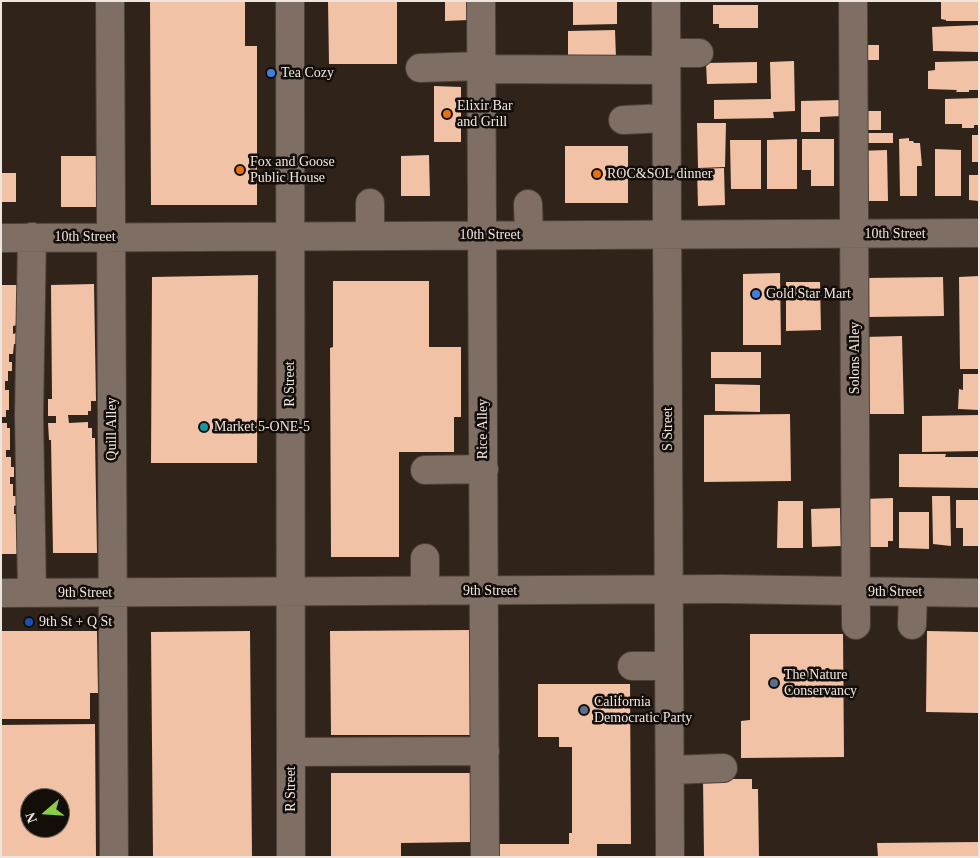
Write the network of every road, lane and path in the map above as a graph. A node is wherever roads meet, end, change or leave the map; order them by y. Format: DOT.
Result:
graph roads {
  1 [pos="110,1"];
  2 [pos="290,1"];
  3 [pos="481,1"];
  4 [pos="666,1"];
  5 [pos="854,1"];
  6 [pos="699,53"];
  7 [pos="666,62"];
  8 [pos="420,68"];
  9 [pos="481,68"];
  10 [pos="666,118"];
  11 [pos="623,120"];
  12 [pos="370,203"];
  13 [pos="528,204"];
  14 [pos="979,233"];
  15 [pos="667,234"];
  16 [pos="854,234"];
  17 [pos="482,235"];
  18 [pos="529,235"];
  19 [pos="290,236"];
  20 [pos="370,236"];
  21 [pos="32,237"];
  22 [pos="111,237"];
  23 [pos="1,238"];
  24 [pos="484,469"];
  25 [pos="425,470"];
  26 [pos="425,558"];
  27 [pos="669,590"];
  28 [pos="425,591"];
  29 [pos="484,591"];
  30 [pos="291,592"];
  31 [pos="855,592"];
  32 [pos="913,592"];
  33 [pos="1,593"];
  34 [pos="32,593"];
  35 [pos="113,593"];
  36 [pos="979,593"];
  37 [pos="856,625"];
  38 [pos="912,625"];
  39 [pos="632,666"];
  40 [pos="669,666"];
  41 [pos="291,752"];
  42 [pos="490,758"];
  43 [pos="723,768"];
  44 [pos="671,770"];
  45 [pos="114,857"];
  46 [pos="291,857"];
  47 [pos="485,857"];
  48 [pos="670,857"];
  1 -- 22 [label="street, Quill Alley"];
  2 -- 19 [label="street, R Street"];
  3 -- 9 [label="street, Rice Alley"];
  4 -- 7 [label="street, S Street"];
  5 -- 16 [label="street, Solons Alley"];
  6 -- 7 [label="street"];
  7 -- 9 [label="street"];
  7 -- 10 [label="street, S Street"];
  8 -- 9 [label="street"];
  9 -- 17 [label="street, Rice Alley"];
  10 -- 11 [label="street"];
  10 -- 15 [label="street, S Street"];
  12 -- 20 [label="street"];
  13 -- 18 [label="street"];
  14 -- 16 [label="street, 10th Street"];
  15 -- 16 [label="street, 10th Street"];
  15 -- 18 [label="street, 10th Street"];
  15 -- 27 [label="street, S Street"];
  16 -- 31 [label="street, Solons Alley"];
  17 -- 18 [label="street, 10th Street"];
  17 -- 20 [label="street, 10th Street"];
  17 -- 24 [label="street, Rice Alley"];
  19 -- 20 [label="street, 10th Street"];
  19 -- 22 [label="street, 10th Street"];
  19 -- 30 [label="street, R Street"];
  21 -- 22 [label="street, 10th Street"];
  21 -- 23 [label="street, 10th Street"];
  21 -- 34 [label="street"];
  22 -- 35 [label="street, Quill Alley"];
  24 -- 25 [label="street"];
  24 -- 29 [label="street, Rice Alley"];
  26 -- 28 [label="street"];
  27 -- 29 [label="street, 9th Street"];
  27 -- 31 [label="street, 9th Street"];
  27 -- 40 [label="street, S Street"];
  28 -- 29 [label="street, 9th Street"];
  28 -- 30 [label="street, 9th Street"];
  29 -- 42 [label="street, Rice Alley"];
  30 -- 35 [label="street, 9th Street"];
  30 -- 41 [label="street, R Street"];
  31 -- 32 [label="street, 9th Street"];
  31 -- 37 [label="street, Solons Alley"];
  32 -- 36 [label="street, 9th Street"];
  32 -- 38 [label="street"];
  33 -- 34 [label="street, 9th Street"];
  34 -- 35 [label="street, 9th Street"];
  35 -- 45 [label="street, Quill Alley"];
  39 -- 40 [label="street"];
  40 -- 44 [label="street, S Street"];
  41 -- 42 [label="street"];
  41 -- 46 [label="street, R Street"];
  42 -- 47 [label="street, Rice Alley"];
  43 -- 44 [label="street"];
  44 -- 48 [label="street, S Street"];
}
